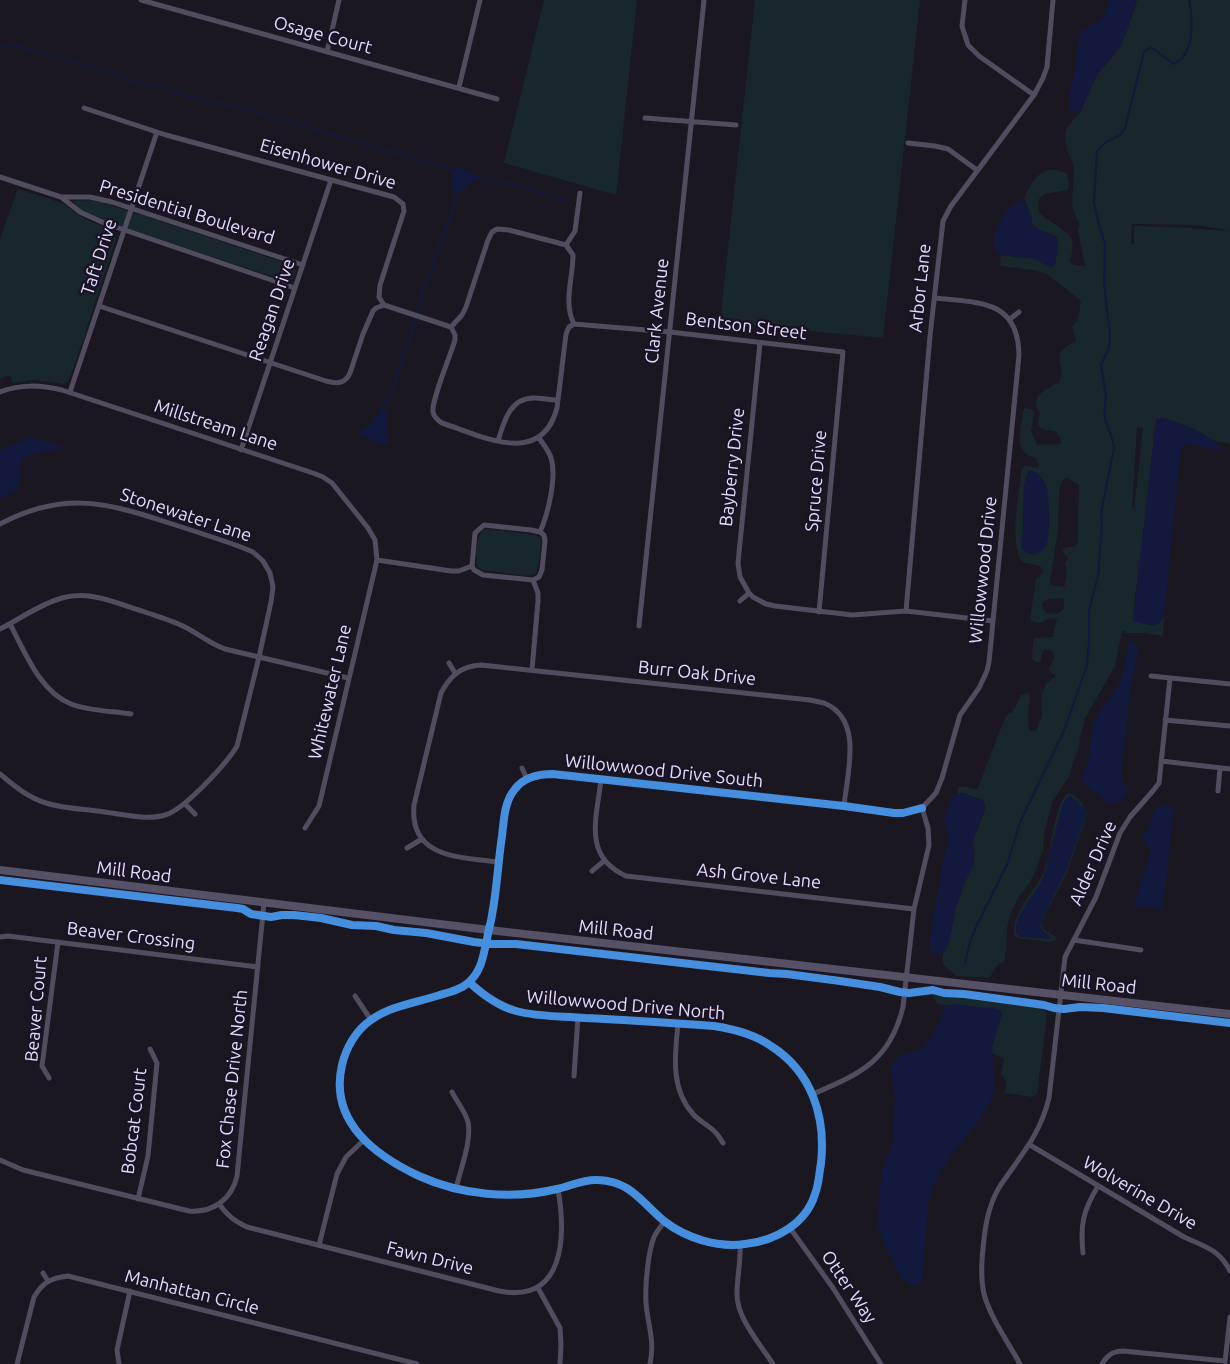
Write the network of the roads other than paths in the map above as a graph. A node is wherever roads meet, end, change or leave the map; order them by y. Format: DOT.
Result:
graph roads {
  1 [pos="141,0"];
  2 [pos="339,0"];
  3 [pos="480,0"];
  4 [pos="704,0"];
  5 [pos="965,0"];
  6 [pos="1053,0"];
  7 [pos="327,52"];
  8 [pos="459,87"];
  9 [pos="1034,95"];
  10 [pos="497,99"];
  11 [pos="84,108"];
  12 [pos="645,118"];
  13 [pos="691,122"];
  14 [pos="736,125"];
  15 [pos="157,132"];
  16 [pos="908,143"];
  17 [pos="977,170"];
  18 [pos="0,177"];
  19 [pos="331,180"];
  20 [pos="580,194"];
  21 [pos="61,197"];
  22 [pos="131,208"];
  23 [pos="123,230"];
  24 [pos="566,245"];
  25 [pos="303,265"];
  26 [pos="295,288"];
  27 [pos="935,298"];
  28 [pos="384,305"];
  29 [pos="99,306"];
  30 [pos="1019,312"];
  31 [pos="1010,319"];
  32 [pos="574,324"];
  33 [pos="450,327"];
  34 [pos="670,332"];
  35 [pos="760,343"];
  36 [pos="843,352"];
  37 [pos="270,362"];
  38 [pos="0,392"];
  39 [pos="70,392"];
  40 [pos="558,400"];
  41 [pos="539,438"];
  42 [pos="498,441"];
  43 [pos="241,450"];
  44 [pos="0,524"];
  45 [pos="540,532"];
  46 [pos="377,560"];
  47 [pos="472,566"];
  48 [pos="533,580"];
  49 [pos="749,593"];
  50 [pos="740,601"];
  51 [pos="906,611"];
  52 [pos="819,612"];
  53 [pos="993,621"];
  54 [pos="10,624"];
  55 [pos="639,626"];
  56 [pos="0,629"];
  57 [pos="259,657"];
  58 [pos="449,663"];
  59 [pos="532,670"];
  60 [pos="455,673"];
  61 [pos="1150,676"];
  62 [pos="348,678"];
  63 [pos="1170,678"];
  64 [pos="1230,684"];
  65 [pos="131,714"];
  66 [pos="1165,720"];
  67 [pos="1230,726"];
  68 [pos="1161,761"];
  69 [pos="522,768"];
  70 [pos="1220,768"];
  71 [pos="1230,769"];
  72 [pos="0,774"];
  73 [pos="527,779"];
  74 [pos="601,779"];
  75 [pos="1218,791"];
  76 [pos="185,804"];
  77 [pos="844,806"];
  78 [pos="922,808"];
  79 [pos="195,814"];
  80 [pos="305,828"];
  81 [pos="422,838"];
  82 [pos="407,848"];
  83 [pos="604,861"];
  84 [pos="498,862"];
  85 [pos="0,870"];
  86 [pos="592,872"];
  87 [pos="264,903"];
  88 [pos="914,909"];
  89 [pos="489,930"];
  90 [pos="0,936"];
  91 [pos="1074,940"];
  92 [pos="58,942"];
  93 [pos="1142,950"];
  94 [pos="258,966"];
  95 [pos="906,978"];
  96 [pos="469,982"];
  97 [pos="1060,995"];
  98 [pos="355,996"];
  99 [pos="1230,1014"];
  100 [pos="578,1017"];
  101 [pos="371,1020"];
  102 [pos="678,1024"];
  103 [pos="150,1049"];
  104 [pos="574,1076"];
  105 [pos="49,1078"];
  106 [pos="452,1092"];
  107 [pos="813,1094"];
  108 [pos="364,1140"];
  109 [pos="723,1143"];
  110 [pos="1030,1145"];
  111 [pos="0,1160"];
  112 [pos="1098,1186"];
  113 [pos="456,1189"];
  114 [pos="558,1189"];
  115 [pos="138,1199"];
  116 [pos="219,1204"];
  117 [pos="665,1221"];
  118 [pos="790,1228"];
  119 [pos="319,1245"];
  120 [pos="740,1245"];
  121 [pos="1083,1253"];
  122 [pos="1230,1271"];
  123 [pos="43,1273"];
  124 [pos="48,1281"];
  125 [pos="538,1288"];
  126 [pos="130,1292"];
  127 [pos="1230,1317"];
  128 [pos="1225,1363"];
  129 [pos="17,1364"];
  130 [pos="119,1364"];
  131 [pos="417,1364"];
  132 [pos="560,1364"];
  133 [pos="650,1364"];
  134 [pos="773,1364"];
  135 [pos="881,1364"];
  136 [pos="1020,1364"];
  137 [pos="1102,1364"];
  1 -- 7 [label="street, Osage Court"];
  2 -- 7 [label="street"];
  3 -- 8 [label="street"];
  4 -- 13 [label="street, Clark Avenue"];
  5 -- 9 [label="street"];
  6 -- 9 [label="street, Arbor Lane"];
  7 -- 8 [label="street, Osage Court"];
  8 -- 10 [label="street, Osage Court"];
  9 -- 17 [label="street, Arbor Lane"];
  11 -- 15 [label="street, Eisenhower Drive"];
  12 -- 13 [label="street"];
  13 -- 14 [label="street"];
  13 -- 34 [label="street, Clark Avenue"];
  15 -- 19 [label="street, Eisenhower Drive"];
  15 -- 22 [label="street, Taft Drive"];
  16 -- 17 [label="street"];
  17 -- 27 [label="street, Arbor Lane"];
  18 -- 21 [label="street, Presidential Boulevard"];
  19 -- 25 [label="street, Reagan Drive"];
  19 -- 28 [label="street, Eisenhower Drive"];
  20 -- 24 [label="street"];
  21 -- 22 [label="street, Presidential Boulevard"];
  21 -- 23 [label="street, Presidential Boulevard"];
  22 -- 23 [label="street, Taft Drive"];
  22 -- 25 [label="street, Presidential Boulevard"];
  23 -- 26 [label="street, Presidential Boulevard"];
  23 -- 29 [label="street, Taft Drive"];
  24 -- 32 [label="street"];
  24 -- 33 [label="street"];
  25 -- 26 [label="street, Reagan Drive"];
  26 -- 37 [label="street, Reagan Drive"];
  27 -- 31 [label="street"];
  27 -- 51 [label="street, Arbor Lane"];
  28 -- 33 [label="street"];
  28 -- 37 [label="street"];
  29 -- 37 [label="street"];
  29 -- 39 [label="street, Taft Drive"];
  30 -- 31 [label="street"];
  31 -- 53 [label="street, Willowwood Drive"];
  32 -- 34 [label="street, Bentson Street"];
  32 -- 40 [label="street"];
  33 -- 42 [label="street"];
  34 -- 35 [label="street, Bentson Street"];
  34 -- 55 [label="street, Clark Avenue"];
  35 -- 36 [label="street, Bentson Street"];
  35 -- 49 [label="street, Bayberry Drive"];
  36 -- 52 [label="street, Spruce Drive"];
  37 -- 43 [label="street, Reagan Drive"];
  38 -- 39 [label="street, Millstream Lane"];
  39 -- 43 [label="street, Millstream Lane"];
  40 -- 41 [label="street"];
  40 -- 42 [label="street"];
  41 -- 42 [label="street"];
  41 -- 45 [label="street"];
  43 -- 46 [label="street, Millstream Lane"];
  44 -- 57 [label="street, Stonewater Lane"];
  45 -- 47 [label="street"];
  45 -- 48 [label="street"];
  46 -- 47 [label="street"];
  46 -- 62 [label="street, Whitewater Lane"];
  47 -- 48 [label="street"];
  48 -- 59 [label="street"];
  49 -- 50 [label="street"];
  49 -- 52 [label="street"];
  51 -- 52 [label="street"];
  51 -- 53 [label="street"];
  53 -- 78 [label="street, Willowwood Drive"];
  54 -- 56 [label="street"];
  54 -- 57 [label="street"];
  54 -- 65 [label="street"];
  57 -- 62 [label="street"];
  57 -- 76 [label="street, Stonewater Lane"];
  58 -- 60 [label="street"];
  59 -- 60 [label="street, Burr Oak Drive"];
  59 -- 77 [label="street, Burr Oak Drive"];
  60 -- 81 [label="street"];
  61 -- 63 [label="street"];
  62 -- 80 [label="street, Whitewater Lane"];
  63 -- 64 [label="street"];
  63 -- 66 [label="street, Alder Drive"];
  66 -- 67 [label="street"];
  66 -- 68 [label="street, Alder Drive"];
  68 -- 70 [label="street"];
  68 -- 91 [label="street, Alder Drive"];
  69 -- 73 [label="street"];
  70 -- 71 [label="street"];
  70 -- 75 [label="street"];
  72 -- 76 [label="street"];
  73 -- 74 [label="street, Willowwood Drive South"];
  73 -- 84 [label="street"];
  74 -- 77 [label="street, Willowwood Drive South"];
  74 -- 83 [label="street"];
  76 -- 79 [label="street"];
  77 -- 78 [label="street, Willowwood Drive South"];
  78 -- 88 [label="street"];
  81 -- 82 [label="street"];
  81 -- 84 [label="street"];
  83 -- 86 [label="street"];
  83 -- 88 [label="street, Ash Grove Lane"];
  84 -- 89 [label="street"];
  85 -- 87 [label="street, Mill Road"];
  87 -- 89 [label="street, Mill Road"];
  87 -- 94 [label="street, Fox Chase Drive North"];
  88 -- 95 [label="street"];
  89 -- 95 [label="street, Mill Road"];
  89 -- 96 [label="street"];
  90 -- 92 [label="street, Beaver Crossing"];
  91 -- 93 [label="street"];
  91 -- 97 [label="street, Alder Drive"];
  92 -- 94 [label="street, Beaver Crossing"];
  92 -- 105 [label="street, Beaver Court"];
  94 -- 116 [label="street, Fox Chase Drive North"];
  95 -- 97 [label="street, Mill Road"];
  95 -- 107 [label="street"];
  96 -- 100 [label="street, Willowwood Drive North"];
  96 -- 101 [label="street, Willowwood Drive North"];
  97 -- 99 [label="street, Mill Road"];
  97 -- 110 [label="street, Alder Drive"];
  98 -- 101 [label="street"];
  100 -- 102 [label="street, Willowwood Drive North"];
  100 -- 104 [label="street"];
  101 -- 108 [label="street, Willowwood Drive North"];
  102 -- 107 [label="street, Willowwood Drive North"];
  102 -- 109 [label="street"];
  103 -- 115 [label="street, Bobcat Court"];
  106 -- 113 [label="street"];
  107 -- 118 [label="street, Willowwood Drive North"];
  108 -- 113 [label="street, Willowwood Drive North"];
  108 -- 119 [label="street"];
  110 -- 112 [label="street, Wolverine Drive"];
  110 -- 136 [label="street, Alder Drive"];
  111 -- 115 [label="street"];
  112 -- 121 [label="street"];
  112 -- 122 [label="street, Wolverine Drive"];
  113 -- 114 [label="street, Willowwood Drive North"];
  114 -- 117 [label="street, Willowwood Drive North"];
  114 -- 125 [label="street"];
  115 -- 116 [label="street"];
  116 -- 119 [label="street, Fawn Drive"];
  117 -- 120 [label="street, Willowwood Drive North"];
  117 -- 133 [label="street"];
  118 -- 120 [label="street, Willowwood Drive North"];
  118 -- 135 [label="street, Otter Way"];
  119 -- 125 [label="street, Fawn Drive"];
  120 -- 134 [label="street"];
  123 -- 124 [label="street"];
  124 -- 126 [label="street, Manhattan Circle"];
  124 -- 129 [label="street"];
  125 -- 132 [label="street"];
  126 -- 130 [label="street"];
  126 -- 131 [label="street, Manhattan Circle"];
  127 -- 128 [label="street"];
  128 -- 137 [label="street"];
}
